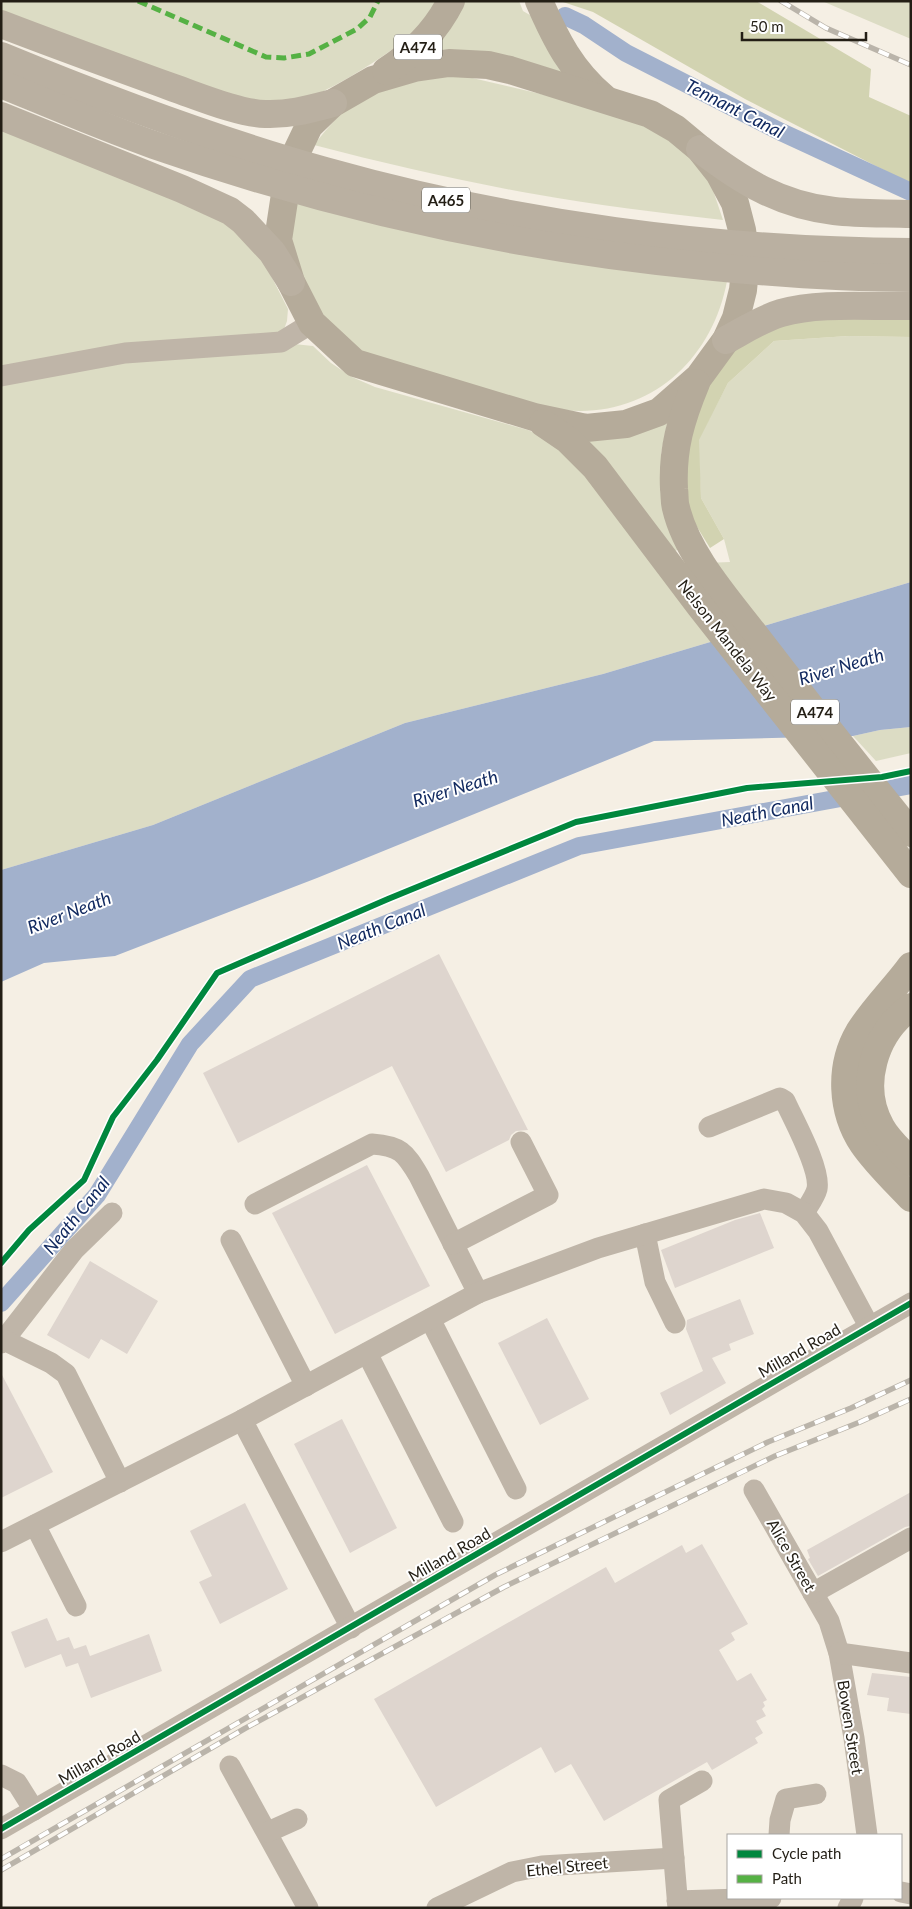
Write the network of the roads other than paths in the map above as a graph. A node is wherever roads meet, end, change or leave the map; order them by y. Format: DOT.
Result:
graph roads {
  1 [pos="451,1"];
  2 [pos="539,1"];
  3 [pos="1,24"];
  4 [pos="1,56"];
  5 [pos="373,80"];
  6 [pos="1,84"];
  7 [pos="607,100"];
  8 [pos="333,103"];
  9 [pos="1,116"];
  10 [pos="700,149"];
  11 [pos="911,214"];
  12 [pos="911,252"];
  13 [pos="911,278"];
  14 [pos="291,282"];
  15 [pos="911,306"];
  16 [pos="312,323"];
  17 [pos="726,340"];
  18 [pos="1,376"];
  19 [pos="699,376"];
  20 [pos="534,418"];
  21 [pos="711,598"];
  22 [pos="911,833"];
  23 [pos="880,834"];
  24 [pos="911,874"];
  25 [pos="911,894"];
  26 [pos="911,966"];
  27 [pos="911,1007"];
  28 [pos="857,1089"];
  29 [pos="709,1127"];
  30 [pos="521,1142"];
  31 [pos="911,1162"];
  32 [pos="911,1198"];
  33 [pos="255,1204"];
  34 [pos="804,1213"];
  35 [pos="112,1214"];
  36 [pos="645,1234"];
  37 [pos="231,1240"];
  38 [pos="453,1244"];
  39 [pos="478,1293"];
  40 [pos="911,1303"];
  41 [pos="430,1319"];
  42 [pos="675,1323"];
  43 [pos="869,1326"];
  44 [pos="3,1342"];
  45 [pos="367,1353"];
  46 [pos="306,1386"];
  47 [pos="242,1420"];
  48 [pos="120,1482"];
  49 [pos="516,1489"];
  50 [pos="754,1490"];
  51 [pos="453,1522"];
  52 [pos="35,1525"];
  53 [pos="911,1538"];
  54 [pos="1,1542"];
  55 [pos="813,1593"];
  56 [pos="76,1606"];
  57 [pos="829,1621"];
  58 [pos="351,1628"];
  59 [pos="839,1653"];
  60 [pos="911,1663"];
  61 [pos="230,1766"];
  62 [pos="1,1775"];
  63 [pos="702,1781"];
  64 [pos="816,1794"];
  65 [pos="34,1810"];
  66 [pos="297,1819"];
  67 [pos="1,1829"];
  68 [pos="268,1832"];
  69 [pos="779,1834"];
  70 [pos="867,1834"];
  71 [pos="674,1858"];
  72 [pos="756,1899"];
  73 [pos="678,1904"];
  74 [pos="308,1908"];
  75 [pos="437,1908"];
  1 -- 5 [label="main road, A474"];
  2 -- 7 [label="main road"];
  3 -- 8 [label="highway"];
  4 -- 12 [label="highway, A465, bridge"];
  5 -- 7 [label="main road"];
  5 -- 8 [label="main road"];
  6 -- 13 [label="highway, A465, bridge"];
  7 -- 10 [label="main road"];
  8 -- 14 [label="main road"];
  9 -- 14 [label="highway"];
  10 -- 11 [label="highway"];
  10 -- 17 [label="main road"];
  14 -- 16 [label="main road"];
  15 -- 17 [label="highway"];
  16 -- 18 [label="street"];
  16 -- 20 [label="main road"];
  17 -- 19 [label="main road"];
  19 -- 20 [label="main road"];
  19 -- 21 [label="main road, Nelson Mandela Way / A474"];
  20 -- 21 [label="main road, Nelson Mandela Way / A474"];
  21 -- 22 [label="main road, Nelson Mandela Way / A474"];
  21 -- 23 [label="main road, Nelson Mandela Way / A474"];
  23 -- 24 [label="main road, Nelson Mandela Way / A474"];
  23 -- 25 [label="main road"];
  26 -- 28 [label="main road"];
  27 -- 28 [label="main road"];
  28 -- 31 [label="main road"];
  28 -- 32 [label="main road"];
  29 -- 34 [label="street"];
  30 -- 38 [label="street"];
  33 -- 38 [label="street"];
  34 -- 36 [label="street"];
  34 -- 43 [label="street"];
  35 -- 44 [label="street"];
  36 -- 39 [label="street"];
  36 -- 42 [label="street"];
  37 -- 46 [label="street"];
  38 -- 39 [label="street"];
  39 -- 41 [label="street"];
  40 -- 43 [label="street, Milland Road"];
  41 -- 45 [label="street"];
  41 -- 49 [label="street"];
  43 -- 58 [label="street, Milland Road"];
  44 -- 48 [label="street"];
  45 -- 46 [label="street"];
  45 -- 51 [label="street"];
  46 -- 47 [label="street"];
  47 -- 48 [label="street"];
  47 -- 58 [label="street"];
  48 -- 52 [label="street"];
  50 -- 55 [label="street, Alice Street"];
  52 -- 54 [label="street"];
  52 -- 56 [label="street"];
  53 -- 55 [label="street"];
  55 -- 57 [label="street, Alice Street"];
  57 -- 59 [label="street, Bowen Street"];
  58 -- 65 [label="street, Milland Road"];
  59 -- 60 [label="street"];
  59 -- 70 [label="street, Bowen Street"];
  61 -- 68 [label="street"];
  62 -- 65 [label="street"];
  63 -- 71 [label="street"];
  64 -- 69 [label="street"];
  65 -- 67 [label="street, Milland Road"];
  66 -- 68 [label="street"];
  68 -- 74 [label="street"];
  71 -- 73 [label="street"];
  71 -- 75 [label="street, Ethel Street"];
  72 -- 73 [label="street"];
}
